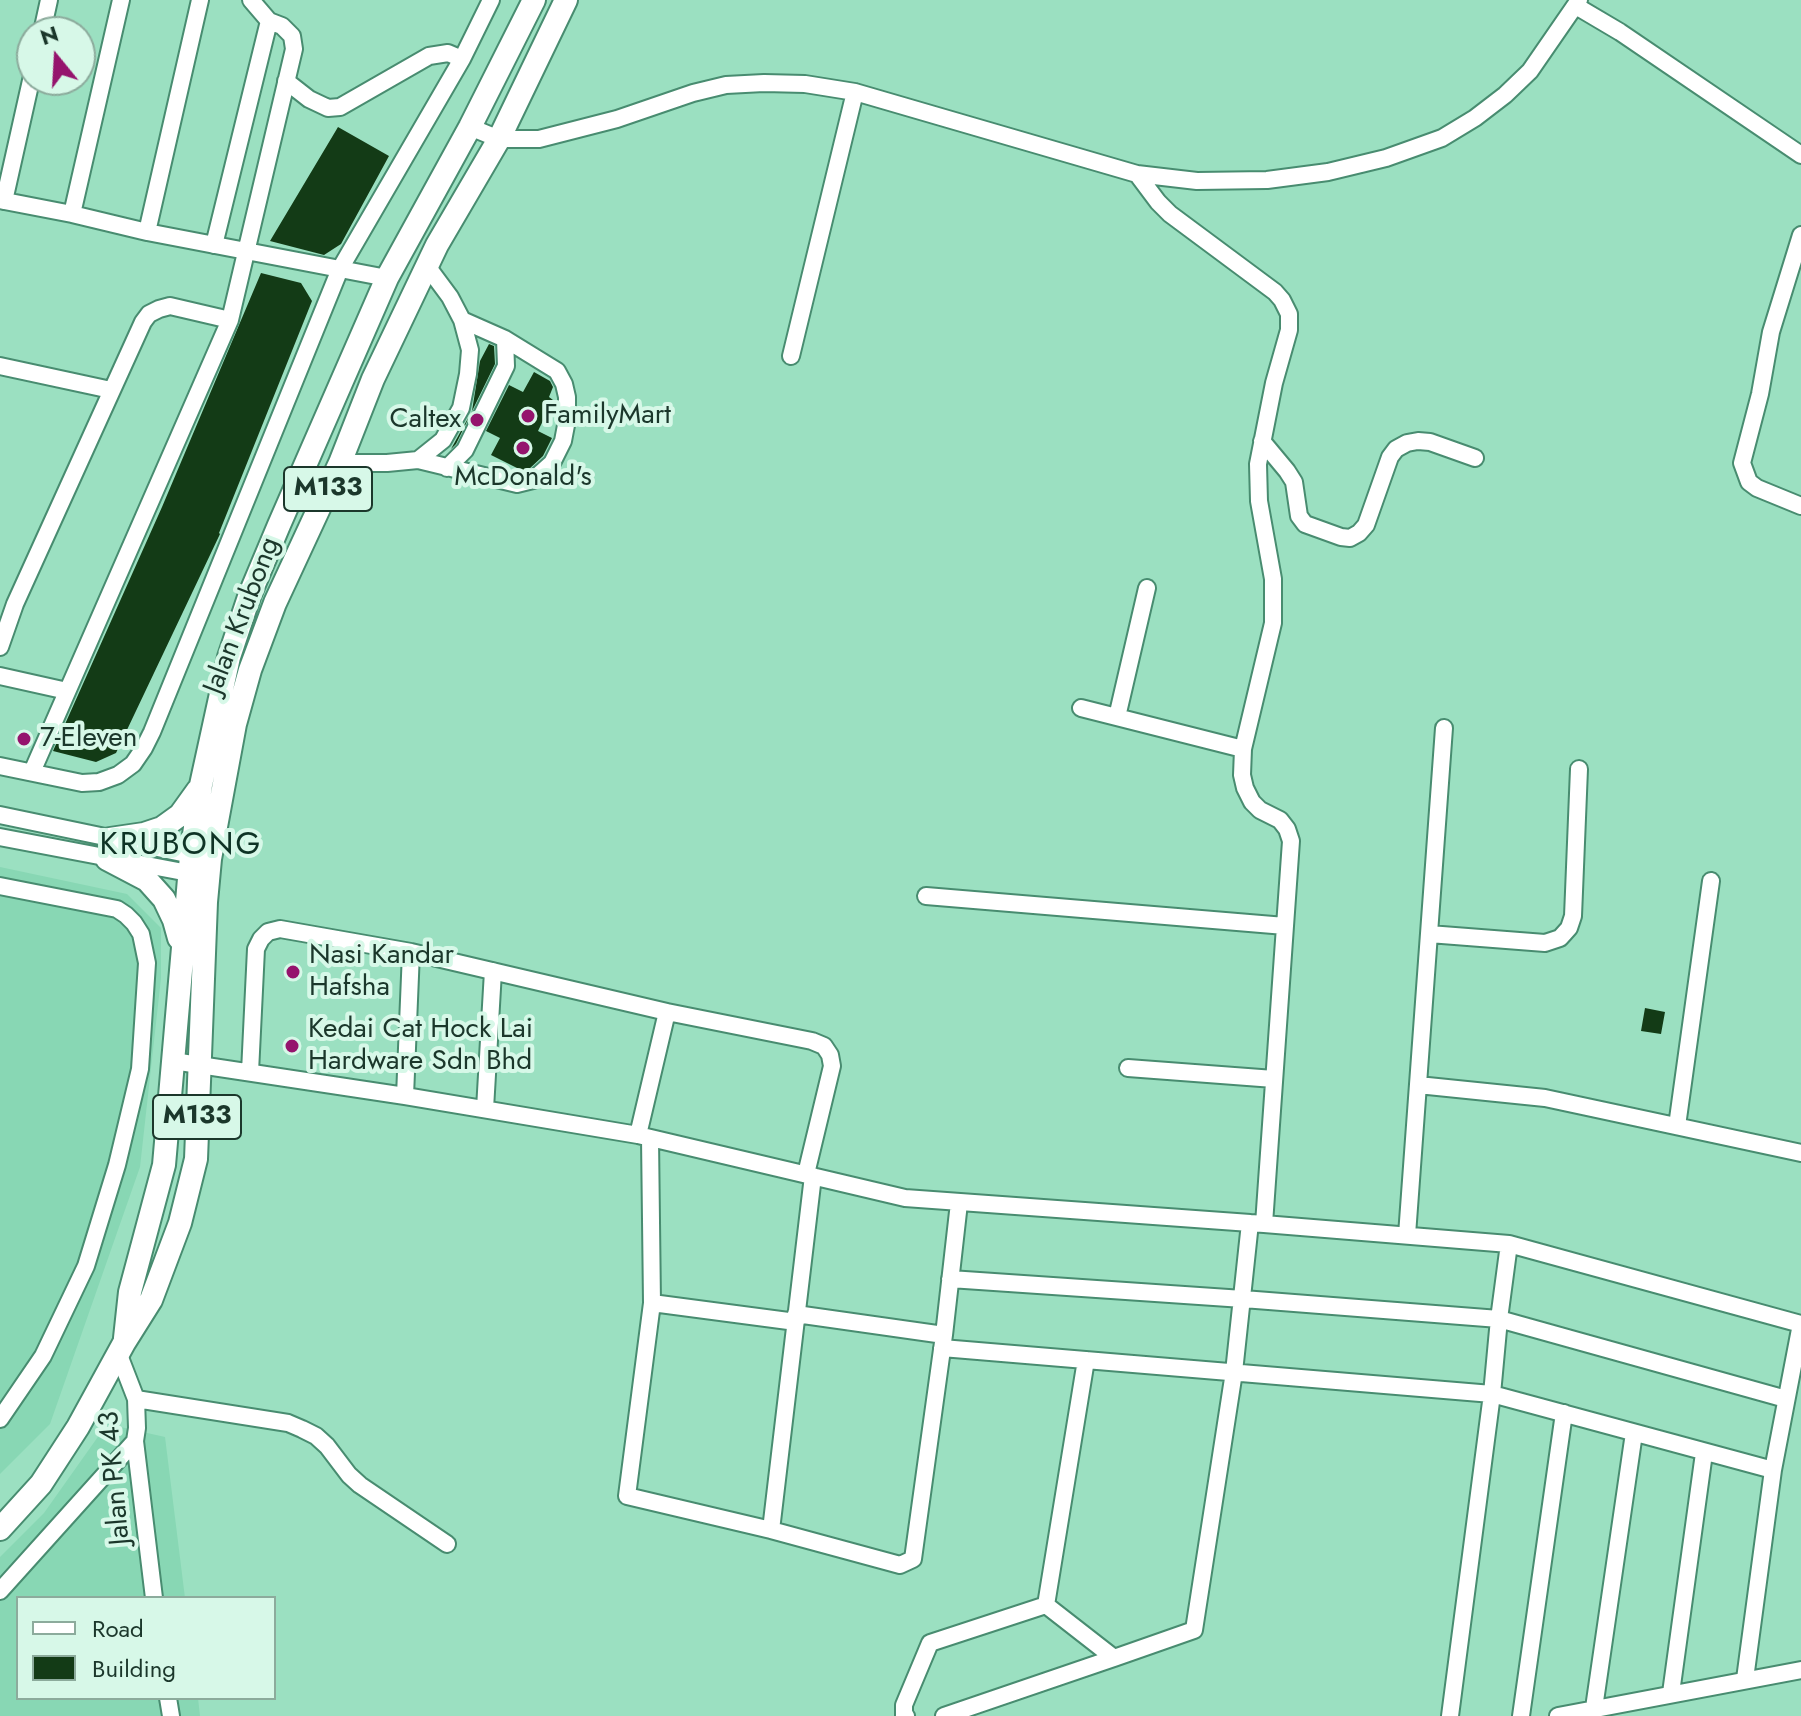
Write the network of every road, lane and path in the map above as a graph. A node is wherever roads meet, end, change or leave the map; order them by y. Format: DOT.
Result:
graph roads {
  1 [pos="121,0"];
  2 [pos="200,0"];
  3 [pos="251,0"];
  4 [pos="491,0"];
  5 [pos="534,0"];
  6 [pos="566,0"];
  7 [pos="1577,3"];
  8 [pos="269,21"];
  9 [pos="462,59"];
  10 [pos="286,81"];
  11 [pos="855,92"];
  12 [pos="27,96"];
  13 [pos="470,127"];
  14 [pos="499,139"];
  15 [pos="1801,155"];
  16 [pos="1137,174"];
  17 [pos="2,201"];
  18 [pos="72,214"];
  19 [pos="147,232"];
  20 [pos="1801,235"];
  21 [pos="214,245"];
  22 [pos="247,251"];
  23 [pos="427,266"];
  24 [pos="340,269"];
  25 [pos="387,278"];
  26 [pos="230,320"];
  27 [pos="462,320"];
  28 [pos="505,339"];
  29 [pos="791,356"];
  30 [pos="0,366"];
  31 [pos="111,390"];
  32 [pos="1262,441"];
  33 [pos="1475,458"];
  34 [pos="418,460"];
  35 [pos="340,463"];
  36 [pos="447,468"];
  37 [pos="1801,506"];
  38 [pos="1147,588"];
  39 [pos="8,603"];
  40 [pos="0,647"];
  41 [pos="0,676"];
  42 [pos="67,691"];
  43 [pos="1081,708"];
  44 [pos="1117,717"];
  45 [pos="1444,728"];
  46 [pos="1243,749"];
  47 [pos="0,766"];
  48 [pos="1579,769"];
  49 [pos="32,772"];
  50 [pos="201,785"];
  51 [pos="0,815"];
  52 [pos="0,837"];
  53 [pos="109,849"];
  54 [pos="200,866"];
  55 [pos="1711,881"];
  56 [pos="0,886"];
  57 [pos="926,896"];
  58 [pos="1285,926"];
  59 [pos="1429,934"];
  60 [pos="182,950"];
  61 [pos="411,952"];
  62 [pos="493,971"];
  63 [pos="667,1012"];
  64 [pos="173,1061"];
  65 [pos="199,1065"];
  66 [pos="1128,1068"];
  67 [pos="250,1072"];
  68 [pos="1274,1079"];
  69 [pos="1418,1085"];
  70 [pos="405,1096"];
  71 [pos="485,1109"];
  72 [pos="1677,1126"];
  73 [pos="644,1136"];
  74 [pos="1801,1153"];
  75 [pos="809,1175"];
  76 [pos="959,1203"];
  77 [pos="1257,1223"];
  78 [pos="1407,1235"];
  79 [pos="1509,1244"];
  80 [pos="950,1279"];
  81 [pos="1243,1299"];
  82 [pos="652,1303"];
  83 [pos="796,1318"];
  84 [pos="1499,1319"];
  85 [pos="1801,1324"];
  86 [pos="943,1342"];
  87 [pos="121,1349"];
  88 [pos="1086,1360"];
  89 [pos="1234,1372"];
  90 [pos="1492,1394"];
  91 [pos="136,1399"];
  92 [pos="1786,1399"];
  93 [pos="1564,1413"];
  94 [pos="0,1419"];
  95 [pos="1634,1433"];
  96 [pos="135,1441"];
  97 [pos="1704,1453"];
  98 [pos="1773,1470"];
  99 [pos="0,1529"];
  100 [pos="771,1530"];
  101 [pos="447,1544"];
  102 [pos="0,1591"];
  103 [pos="154,1596"];
  104 [pos="1046,1605"];
  105 [pos="1114,1658"];
  106 [pos="1801,1670"];
  107 [pos="1745,1679"];
  108 [pos="1671,1693"];
  109 [pos="1594,1708"];
  110 [pos="906,1716"];
  111 [pos="944,1716"];
  112 [pos="1450,1716"];
  113 [pos="1521,1716"];
  114 [pos="1558,1716"];
  1 -- 18 [label="street"];
  2 -- 19 [label="street"];
  3 -- 8 [label="street"];
  4 -- 9 [label="street"];
  5 -- 13 [label="main road, Jalan Krubong / M133"];
  6 -- 14 [label="main road, Jalan Krubong / M133"];
  7 -- 15 [label="street"];
  7 -- 16 [label="street"];
  8 -- 10 [label="street"];
  8 -- 21 [label="street"];
  9 -- 10 [label="street"];
  9 -- 24 [label="street"];
  10 -- 22 [label="street"];
  11 -- 14 [label="street"];
  11 -- 16 [label="street"];
  11 -- 29 [label="street"];
  12 -- 17 [label="street"];
  13 -- 14 [label="street"];
  13 -- 25 [label="main road, Jalan Krubong / M133"];
  14 -- 23 [label="main road, Jalan Krubong / M133"];
  16 -- 32 [label="street"];
  17 -- 18 [label="street"];
  18 -- 19 [label="street"];
  19 -- 21 [label="street"];
  20 -- 37 [label="street"];
  21 -- 22 [label="street"];
  22 -- 24 [label="street"];
  22 -- 26 [label="street"];
  23 -- 27 [label="street"];
  23 -- 35 [label="main road, Jalan Krubong / M133"];
  24 -- 25 [label="street"];
  24 -- 49 [label="street"];
  25 -- 50 [label="main road, Jalan Krubong / M133"];
  26 -- 31 [label="street"];
  26 -- 42 [label="street"];
  27 -- 28 [label="street"];
  27 -- 34 [label="street"];
  28 -- 36 [label="street"];
  28 -- 36 [label="street"];
  30 -- 31 [label="street"];
  31 -- 39 [label="street"];
  32 -- 33 [label="street"];
  32 -- 46 [label="street"];
  34 -- 35 [label="street"];
  34 -- 36 [label="street"];
  35 -- 54 [label="main road, Jalan Krubong / M133"];
  38 -- 44 [label="street"];
  39 -- 40 [label="street"];
  41 -- 42 [label="street"];
  42 -- 49 [label="street"];
  43 -- 44 [label="street"];
  44 -- 46 [label="street"];
  45 -- 59 [label="street"];
  46 -- 58 [label="street"];
  47 -- 49 [label="street"];
  48 -- 59 [label="street"];
  50 -- 53 [label="main road"];
  50 -- 54 [label="main road, Jalan Krubong / M133"];
  51 -- 53 [label="street"];
  52 -- 53 [label="street"];
  53 -- 54 [label="street"];
  53 -- 60 [label="main road"];
  54 -- 60 [label="main road, Jalan Krubong / M133"];
  54 -- 65 [label="main road, Jalan Krubong / M133"];
  55 -- 72 [label="street"];
  56 -- 94 [label="street"];
  57 -- 58 [label="street"];
  58 -- 68 [label="street"];
  59 -- 69 [label="street"];
  60 -- 64 [label="main road, Jalan Krubong / M133"];
  61 -- 62 [label="street"];
  61 -- 67 [label="street"];
  61 -- 70 [label="street"];
  62 -- 63 [label="street"];
  62 -- 71 [label="street"];
  63 -- 73 [label="street"];
  63 -- 75 [label="street"];
  64 -- 65 [label="street"];
  64 -- 87 [label="main road, Jalan Krubong / M133"];
  65 -- 67 [label="street"];
  65 -- 87 [label="main road, Jalan Krubong / M133"];
  66 -- 68 [label="street"];
  67 -- 70 [label="street"];
  68 -- 77 [label="street"];
  69 -- 72 [label="street"];
  69 -- 78 [label="street"];
  70 -- 71 [label="street"];
  71 -- 73 [label="street"];
  72 -- 74 [label="street"];
  73 -- 75 [label="street"];
  73 -- 82 [label="street"];
  75 -- 76 [label="street"];
  75 -- 83 [label="street"];
  76 -- 77 [label="street"];
  76 -- 80 [label="street"];
  77 -- 78 [label="street"];
  77 -- 81 [label="street"];
  78 -- 79 [label="street"];
  79 -- 84 [label="street"];
  79 -- 85 [label="street"];
  80 -- 81 [label="street"];
  80 -- 86 [label="street"];
  81 -- 84 [label="street"];
  81 -- 89 [label="street"];
  82 -- 83 [label="street"];
  82 -- 100 [label="street"];
  83 -- 86 [label="street"];
  83 -- 100 [label="street"];
  84 -- 90 [label="street"];
  84 -- 92 [label="street"];
  85 -- 92 [label="street"];
  86 -- 88 [label="street"];
  86 -- 100 [label="street"];
  87 -- 91 [label="street, Jalan PK 43"];
  87 -- 99 [label="main road, Jalan Krubong / M133"];
  88 -- 89 [label="street"];
  88 -- 104 [label="street"];
  89 -- 90 [label="street"];
  89 -- 105 [label="street"];
  90 -- 93 [label="street"];
  90 -- 112 [label="street"];
  91 -- 96 [label="street, Jalan PK 43"];
  91 -- 101 [label="street"];
  92 -- 98 [label="street"];
  93 -- 95 [label="street"];
  93 -- 113 [label="street"];
  95 -- 97 [label="street"];
  95 -- 109 [label="street"];
  96 -- 102 [label="street"];
  96 -- 103 [label="street, Jalan PK 43"];
  97 -- 98 [label="street"];
  97 -- 108 [label="street"];
  98 -- 107 [label="street"];
  104 -- 105 [label="street"];
  104 -- 110 [label="street"];
  105 -- 111 [label="street"];
  106 -- 107 [label="street"];
  107 -- 108 [label="street"];
  108 -- 109 [label="street"];
  109 -- 114 [label="street"];
}
